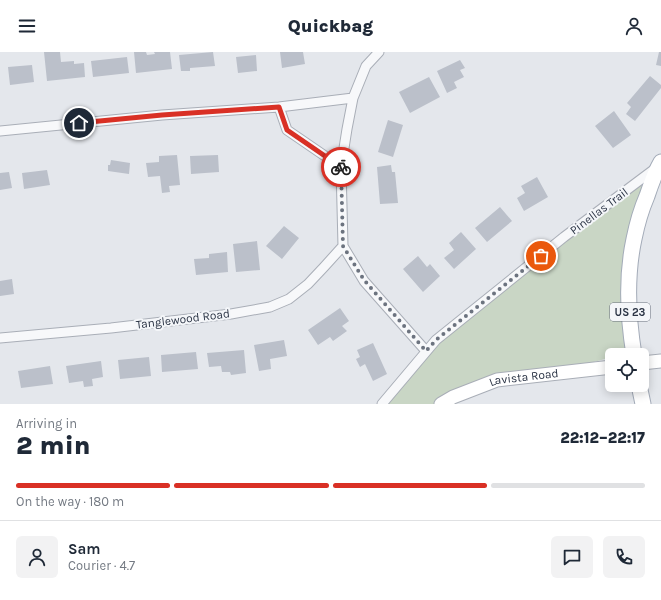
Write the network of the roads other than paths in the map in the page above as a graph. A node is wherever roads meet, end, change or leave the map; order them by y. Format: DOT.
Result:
graph roads {
  1 [pos="379,52"];
  2 [pos="353,98"];
  3 [pos="279,107"];
  4 [pos="0,131"];
  5 [pos="660,164"];
  6 [pos="341,167"];
  7 [pos="343,246"];
  8 [pos="0,338"];
  9 [pos="633,348"];
  10 [pos="426,351"];
  11 [pos="661,361"];
  12 [pos="649,362"];
  13 [pos="605,368"];
  14 [pos="640,392"];
  15 [pos="382,404"];
  16 [pos="441,404"];
  17 [pos="643,404"];
  1 -- 2 [label="street"];
  2 -- 3 [label="street"];
  2 -- 6 [label="street"];
  3 -- 4 [label="street"];
  3 -- 6 [label="street"];
  5 -- 9 [label="main road, US 23"];
  5 -- 10 [label="street, Pinellas Trail"];
  6 -- 7 [label="street"];
  7 -- 8 [label="street, Tanglewood Road"];
  7 -- 10 [label="street"];
  10 -- 15 [label="street, Pinellas Trail"];
  11 -- 12 [label="main road"];
  13 -- 16 [label="main road, Lavista Road"];
  14 -- 17 [label="main road"];
}
